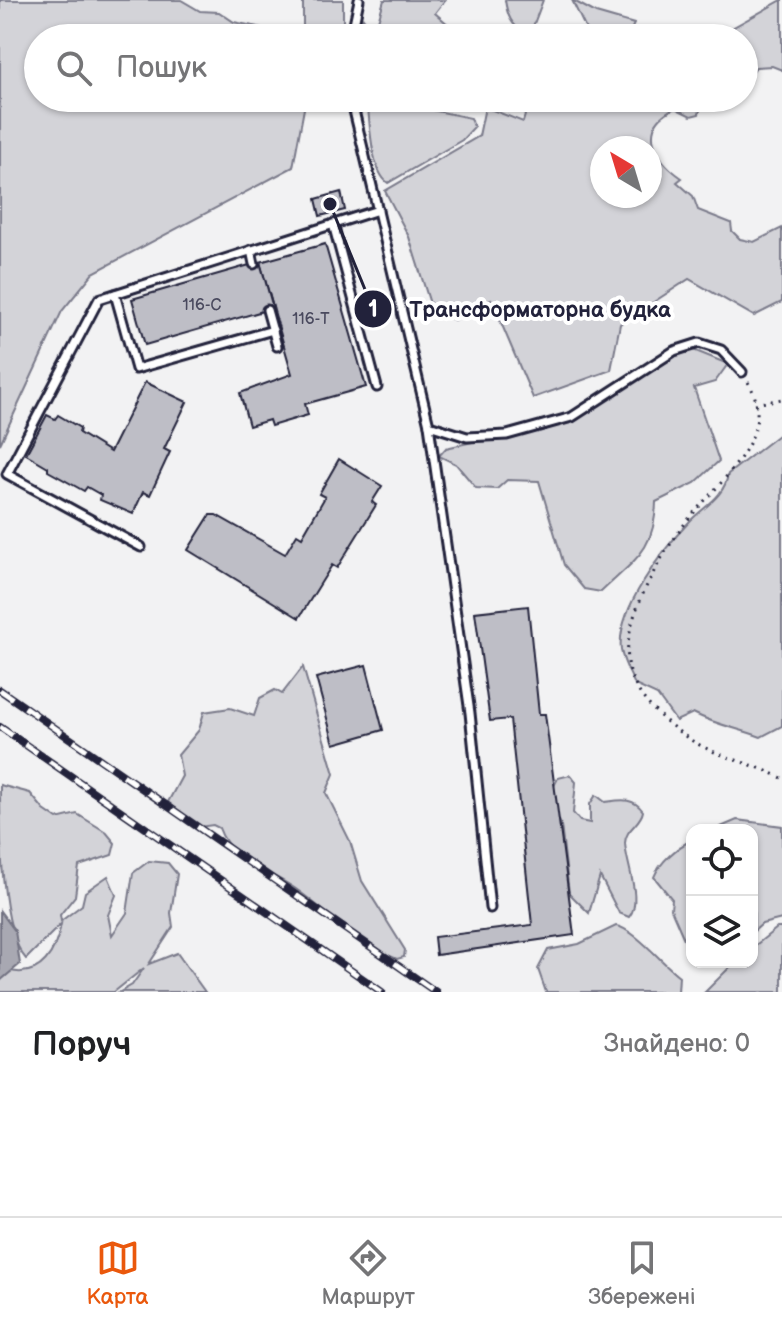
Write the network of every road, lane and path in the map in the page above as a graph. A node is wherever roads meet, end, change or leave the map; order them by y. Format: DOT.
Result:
graph roads {
  1 [pos="359,0"];
  2 [pos="354,24"];
  3 [pos="354,112"];
  4 [pos="378,210"];
  5 [pos="333,224"];
  6 [pos="251,250"];
  7 [pos="254,264"];
  8 [pos="115,294"];
  9 [pos="267,310"];
  10 [pos="273,330"];
  11 [pos="277,346"];
  12 [pos="742,372"];
  13 [pos="377,387"];
  14 [pos="782,399"];
  15 [pos="755,404"];
  16 [pos="429,425"];
  17 [pos="141,547"];
  18 [pos="782,778"];
  19 [pos="490,908"];
  1 -- 2 [label="lane"];
  3 -- 4 [label="lane"];
  4 -- 5 [label="lane"];
  4 -- 16 [label="lane"];
  5 -- 6 [label="lane"];
  5 -- 13 [label="lane"];
  6 -- 7 [label="lane"];
  6 -- 8 [label="lane"];
  8 -- 10 [label="lane"];
  8 -- 17 [label="lane"];
  9 -- 10 [label="lane"];
  10 -- 11 [label="lane"];
  12 -- 15 [label="path"];
  12 -- 16 [label="lane"];
  14 -- 15 [label="path"];
  15 -- 18 [label="path"];
  16 -- 19 [label="lane"];
}
